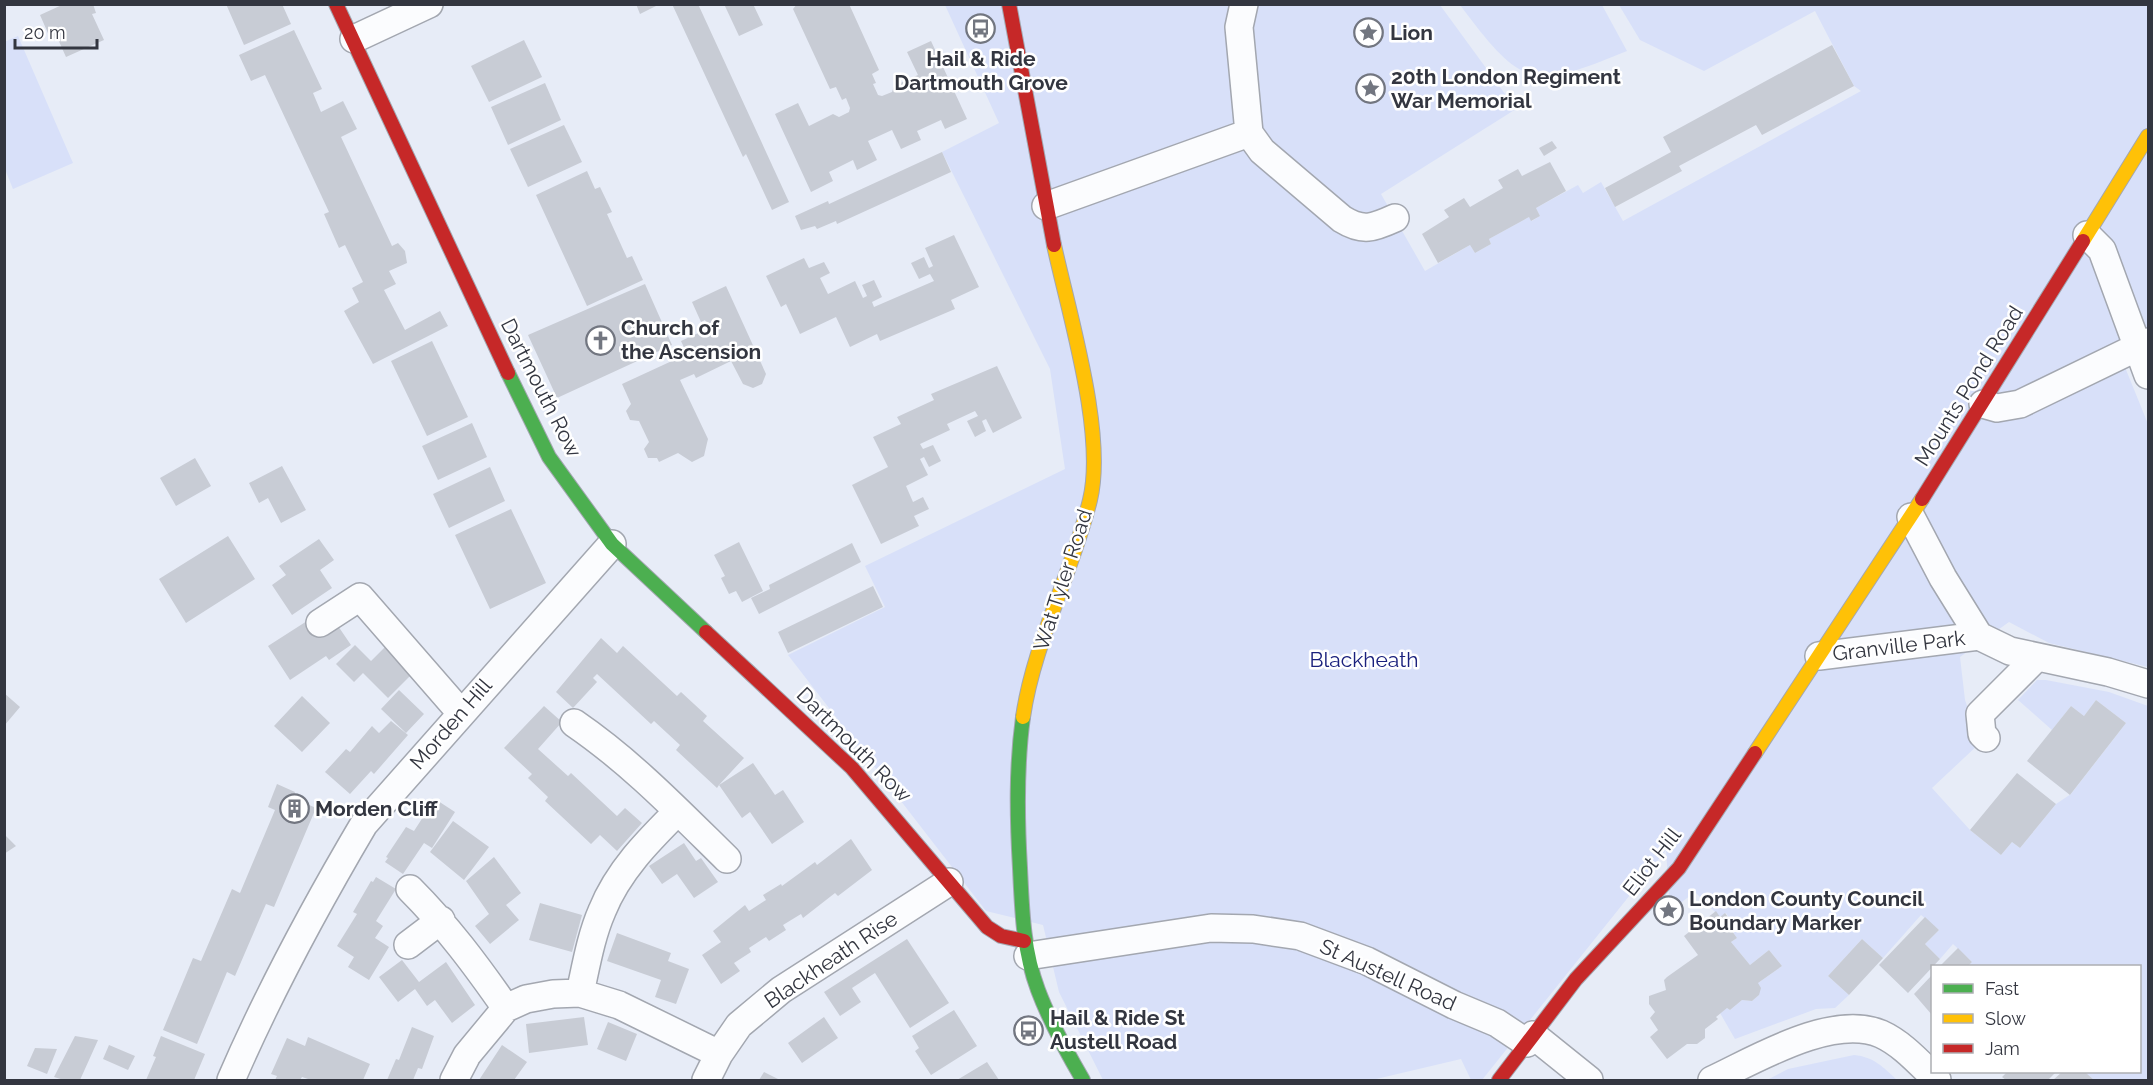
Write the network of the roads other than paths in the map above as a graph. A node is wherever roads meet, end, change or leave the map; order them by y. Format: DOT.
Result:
graph roads {
  1 [pos="336,4"];
  2 [pos="429,4"];
  3 [pos="1010,4"];
  4 [pos="1244,4"];
  5 [pos="354,39"];
  6 [pos="1249,133"];
  7 [pos="2148,136"];
  8 [pos="1046,206"];
  9 [pos="1395,218"];
  10 [pos="2087,235"];
  11 [pos="2143,345"];
  12 [pos="2148,375"];
  13 [pos="1983,404"];
  14 [pos="1911,517"];
  15 [pos="612,544"];
  16 [pos="320,623"];
  17 [pos="1979,636"];
  18 [pos="1820,656"];
  19 [pos="2037,657"];
  20 [pos="2148,684"];
  21 [pos="461,713"];
  22 [pos="574,723"];
  23 [pos="1986,738"];
  24 [pos="678,811"];
  25 [pos="727,859"];
  26 [pos="949,882"];
  27 [pos="410,889"];
  28 [pos="441,920"];
  29 [pos="408,945"];
  30 [pos="1026,949"];
  31 [pos="580,993"];
  32 [pos="506,1008"];
  33 [pos="1530,1039"];
  34 [pos="719,1054"];
  35 [pos="231,1080"];
  36 [pos="454,1080"];
  37 [pos="706,1080"];
  38 [pos="1083,1080"];
  39 [pos="1499,1080"];
  40 [pos="1589,1080"];
  41 [pos="1712,1080"];
  42 [pos="1937,1080"];
  1 -- 5 [label="street, Dartmouth Row"];
  2 -- 5 [label="street"];
  3 -- 8 [label="street, Wat Tyler Road"];
  4 -- 6 [label="street"];
  5 -- 15 [label="street, Dartmouth Row"];
  6 -- 8 [label="street"];
  6 -- 9 [label="street"];
  7 -- 10 [label="street, Mounts Pond Road"];
  8 -- 30 [label="street, Wat Tyler Road"];
  10 -- 11 [label="street"];
  10 -- 13 [label="street, Mounts Pond Road"];
  11 -- 12 [label="street"];
  11 -- 13 [label="street"];
  13 -- 14 [label="street, Mounts Pond Road"];
  14 -- 17 [label="street, Granville Park"];
  14 -- 18 [label="street, Mounts Pond Road"];
  15 -- 21 [label="street, Morden Hill"];
  15 -- 26 [label="street, Dartmouth Row"];
  16 -- 21 [label="street"];
  17 -- 18 [label="street, Granville Park"];
  17 -- 19 [label="street, Granville Park"];
  18 -- 33 [label="street, Eliot Hill"];
  19 -- 20 [label="street, Granville Park"];
  19 -- 23 [label="street"];
  21 -- 35 [label="street, Morden Hill"];
  22 -- 24 [label="street"];
  24 -- 25 [label="street"];
  24 -- 31 [label="street"];
  26 -- 30 [label="street, Dartmouth Row"];
  26 -- 34 [label="street, Blackheath Rise"];
  27 -- 28 [label="street"];
  28 -- 29 [label="street"];
  28 -- 32 [label="street"];
  30 -- 33 [label="street, St Austell Road"];
  30 -- 38 [label="street, Wat Tyler Road"];
  31 -- 32 [label="street"];
  31 -- 34 [label="street"];
  32 -- 36 [label="street"];
  33 -- 39 [label="street, Eliot Hill"];
  33 -- 40 [label="street, St Austell Road"];
  34 -- 37 [label="street, Blackheath Rise"];
  41 -- 42 [label="street"];
}
